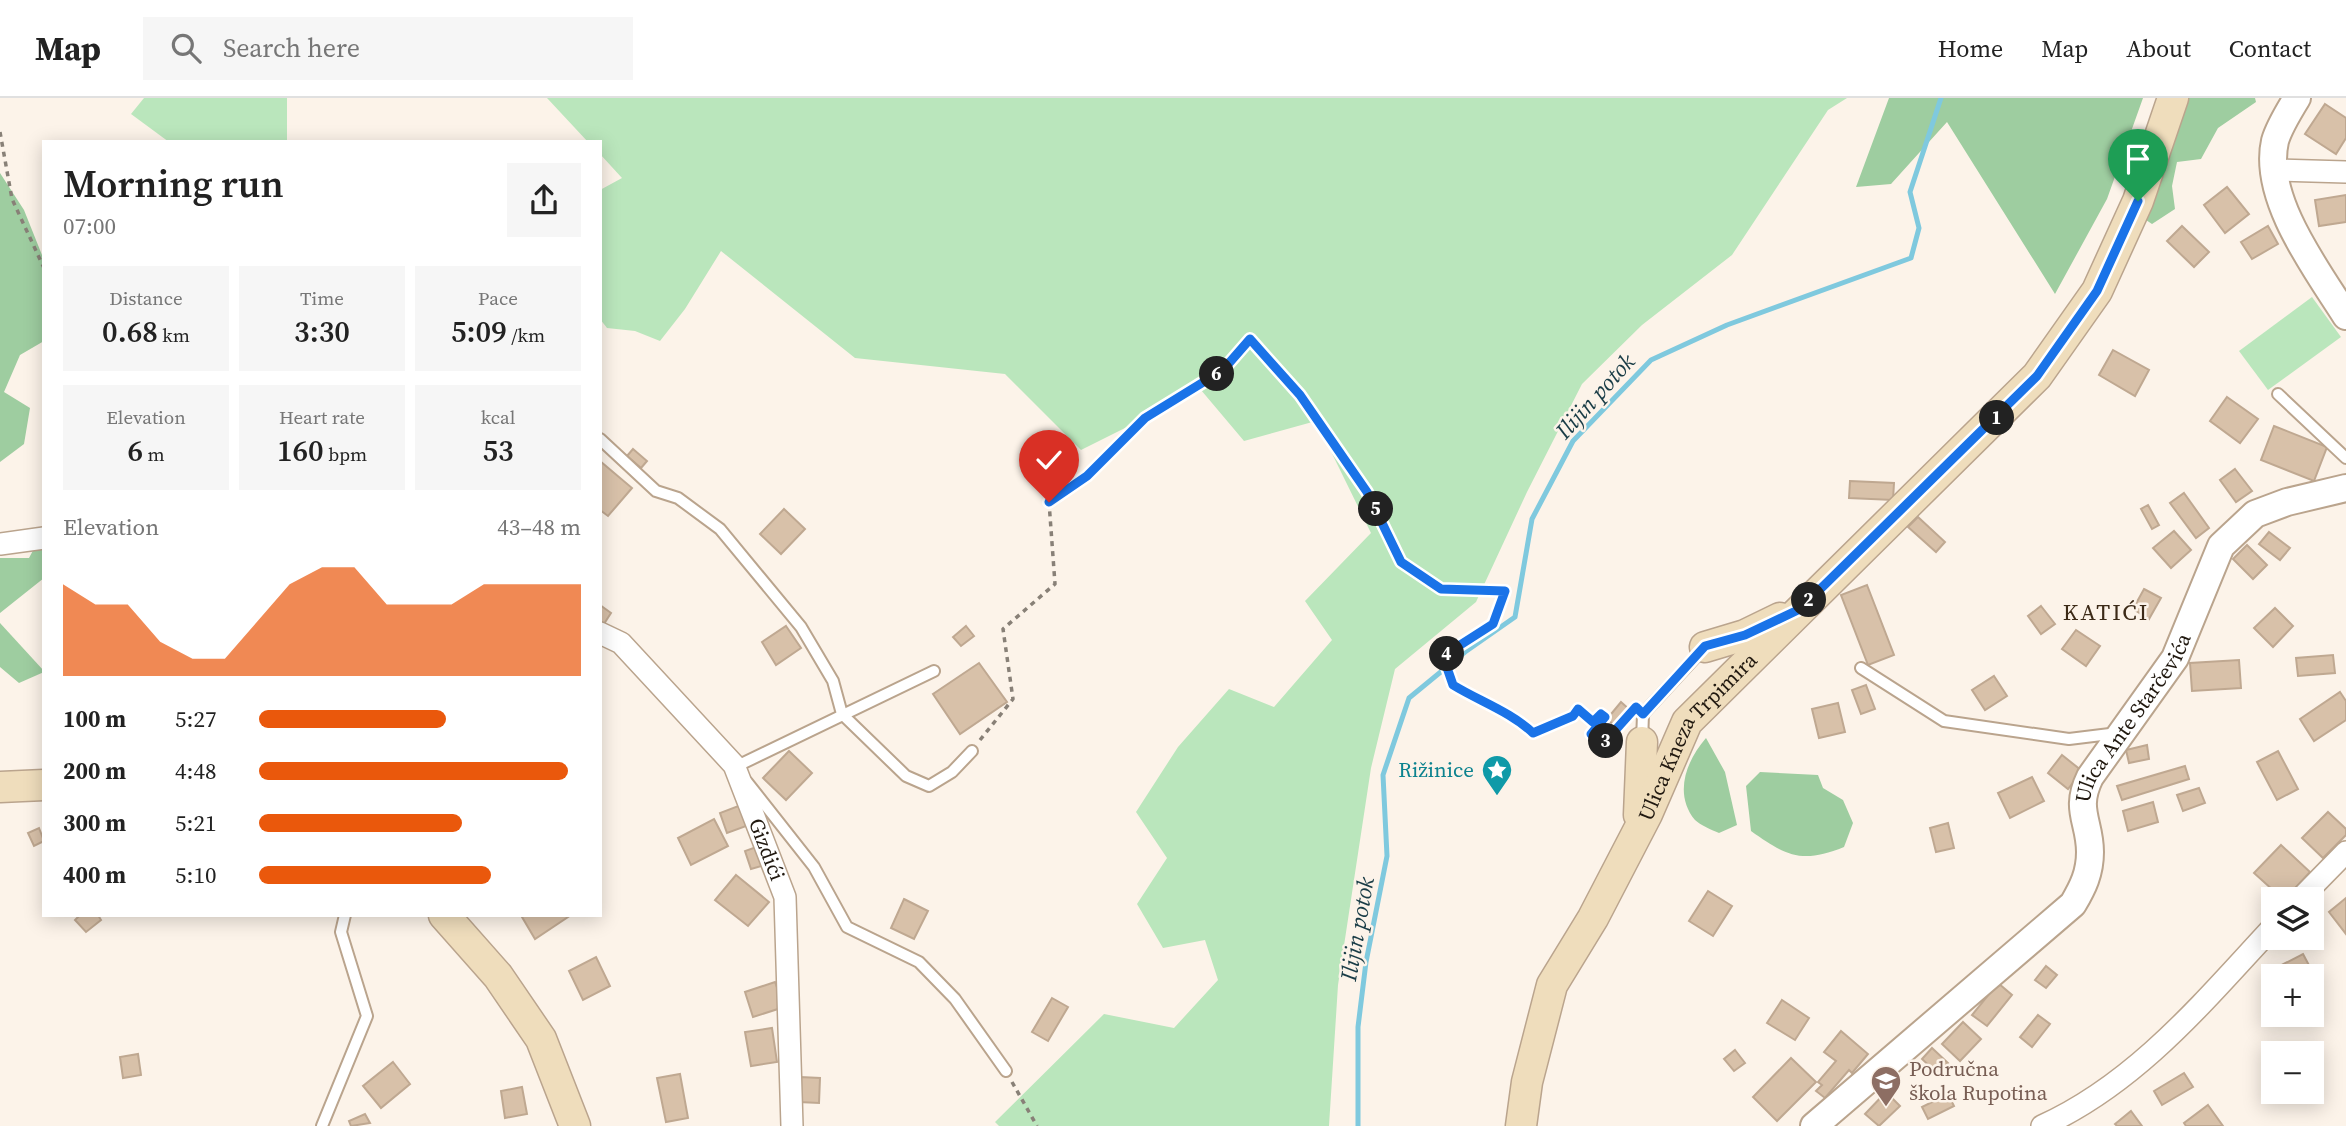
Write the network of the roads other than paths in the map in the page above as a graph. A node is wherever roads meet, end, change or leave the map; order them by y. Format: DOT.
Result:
graph roads {
  1 [pos="2173,98"];
  2 [pos="2297,98"];
  3 [pos="2273,170"];
  4 [pos="2346,172"];
  5 [pos="2346,316"];
  6 [pos="2278,394"];
  7 [pos="602,441"];
  8 [pos="2346,458"];
  9 [pos="2346,488"];
  10 [pos="42,538"];
  11 [pos="0,544"];
  12 [pos="1800,609"];
  13 [pos="602,634"];
  14 [pos="1705,646"];
  15 [pos="1861,668"];
  16 [pos="934,671"];
  17 [pos="842,714"];
  18 [pos="1642,728"];
  19 [pos="2121,733"];
  20 [pos="972,751"];
  21 [pos="734,765"];
  22 [pos="42,785"];
  23 [pos="0,787"];
  24 [pos="1638,832"];
  25 [pos="2346,852"];
  26 [pos="2312,887"];
  27 [pos="345,917"];
  28 [pos="446,917"];
  29 [pos="2261,940"];
  30 [pos="1006,1071"];
  31 [pos="322,1126"];
  32 [pos="576,1126"];
  33 [pos="792,1126"];
  34 [pos="1521,1126"];
  35 [pos="1814,1126"];
  36 [pos="2042,1126"];
  1 -- 12 [label="main road, Ulica Kneza Trpimira"];
  2 -- 3 [label="street"];
  3 -- 4 [label="street"];
  3 -- 5 [label="street"];
  6 -- 8 [label="lane"];
  7 -- 17 [label="lane"];
  9 -- 19 [label="street, Ulica Ante Starčevića"];
  10 -- 11 [label="street"];
  12 -- 14 [label="main road"];
  12 -- 24 [label="main road, Ulica Kneza Trpimira"];
  13 -- 21 [label="street, Gizdići"];
  14 -- 18 [label="lane"];
  15 -- 19 [label="lane"];
  16 -- 17 [label="lane"];
  17 -- 20 [label="lane"];
  17 -- 21 [label="lane"];
  18 -- 24 [label="main road"];
  19 -- 35 [label="street, Ulica Ante Starčevića"];
  21 -- 30 [label="lane"];
  21 -- 33 [label="street, Gizdići"];
  22 -- 23 [label="main road"];
  24 -- 34 [label="main road, Ulica Kneza Trpimira"];
  25 -- 26 [label="street"];
  27 -- 31 [label="lane"];
  28 -- 32 [label="main road"];
  29 -- 36 [label="street"];
}
